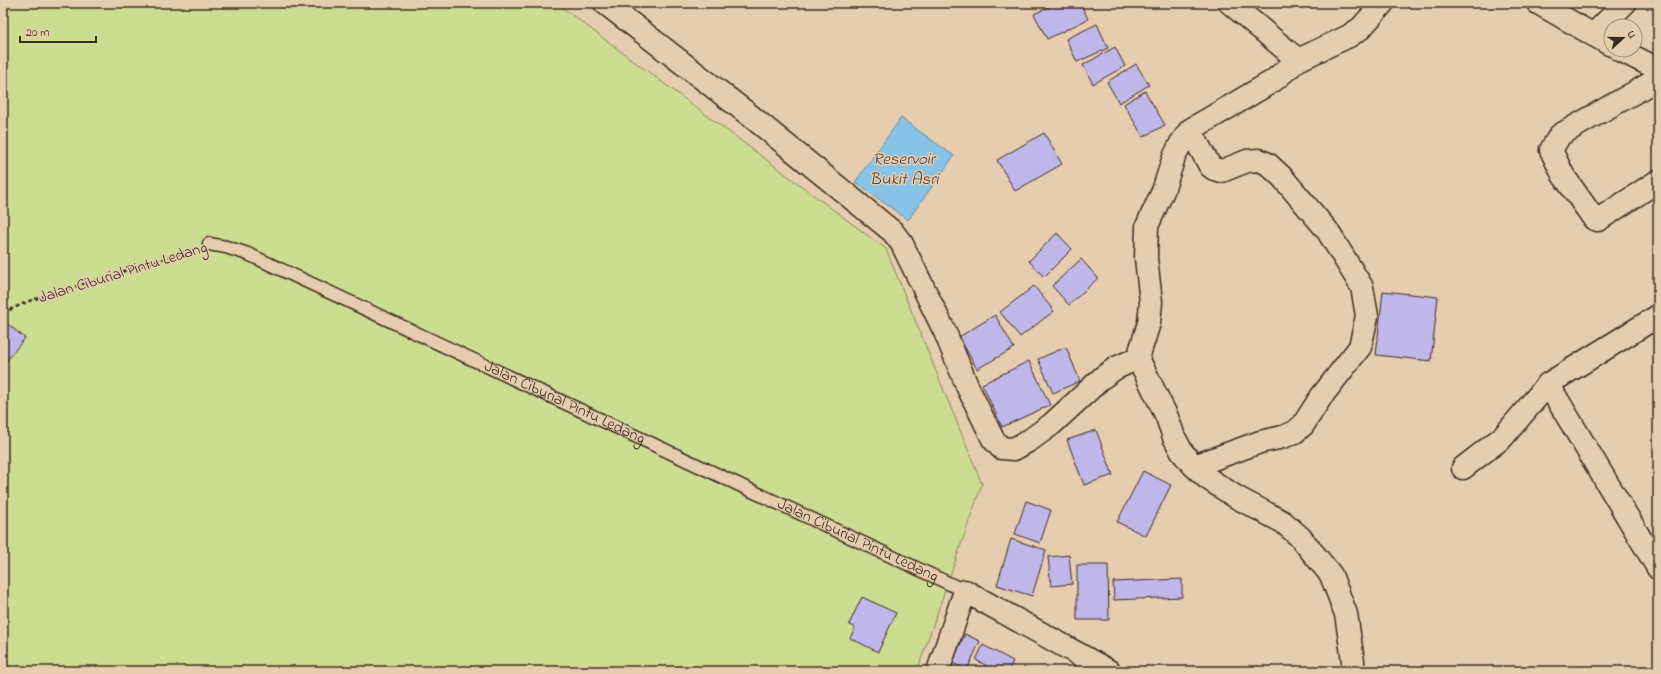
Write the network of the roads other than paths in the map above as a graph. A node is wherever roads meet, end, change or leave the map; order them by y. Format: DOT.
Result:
graph roads {
  1 [pos="605,3"];
  2 [pos="1230,3"];
  3 [pos="1383,3"];
  4 [pos="1538,3"];
  5 [pos="1625,3"];
  6 [pos="1602,40"];
  7 [pos="1636,58"];
  8 [pos="1298,60"];
  9 [pos="1658,69"];
  10 [pos="1658,79"];
  11 [pos="1190,130"];
  12 [pos="1658,181"];
  13 [pos="209,244"];
  14 [pos="1655,324"];
  15 [pos="1138,358"];
  16 [pos="1548,384"];
  17 [pos="1194,466"];
  18 [pos="1463,468"];
  19 [pos="1658,568"];
  20 [pos="964,591"];
  21 [pos="938,671"];
  22 [pos="1109,671"];
  23 [pos="1353,671"];
  1 -- 15 [label="street"];
  2 -- 8 [label="street"];
  3 -- 8 [label="street"];
  4 -- 6 [label="street"];
  5 -- 6 [label="street"];
  7 -- 9 [label="street"];
  8 -- 11 [label="street"];
  10 -- 12 [label="street"];
  11 -- 15 [label="street"];
  11 -- 17 [label="street"];
  13 -- 20 [label="lane, Jalan Ciburial Pintu Ledang"];
  14 -- 16 [label="street"];
  15 -- 17 [label="street"];
  16 -- 18 [label="street"];
  16 -- 19 [label="street"];
  17 -- 23 [label="street"];
  20 -- 21 [label="street"];
  20 -- 22 [label="street, Jalan Ciburial Pintu Ledang"];
}
